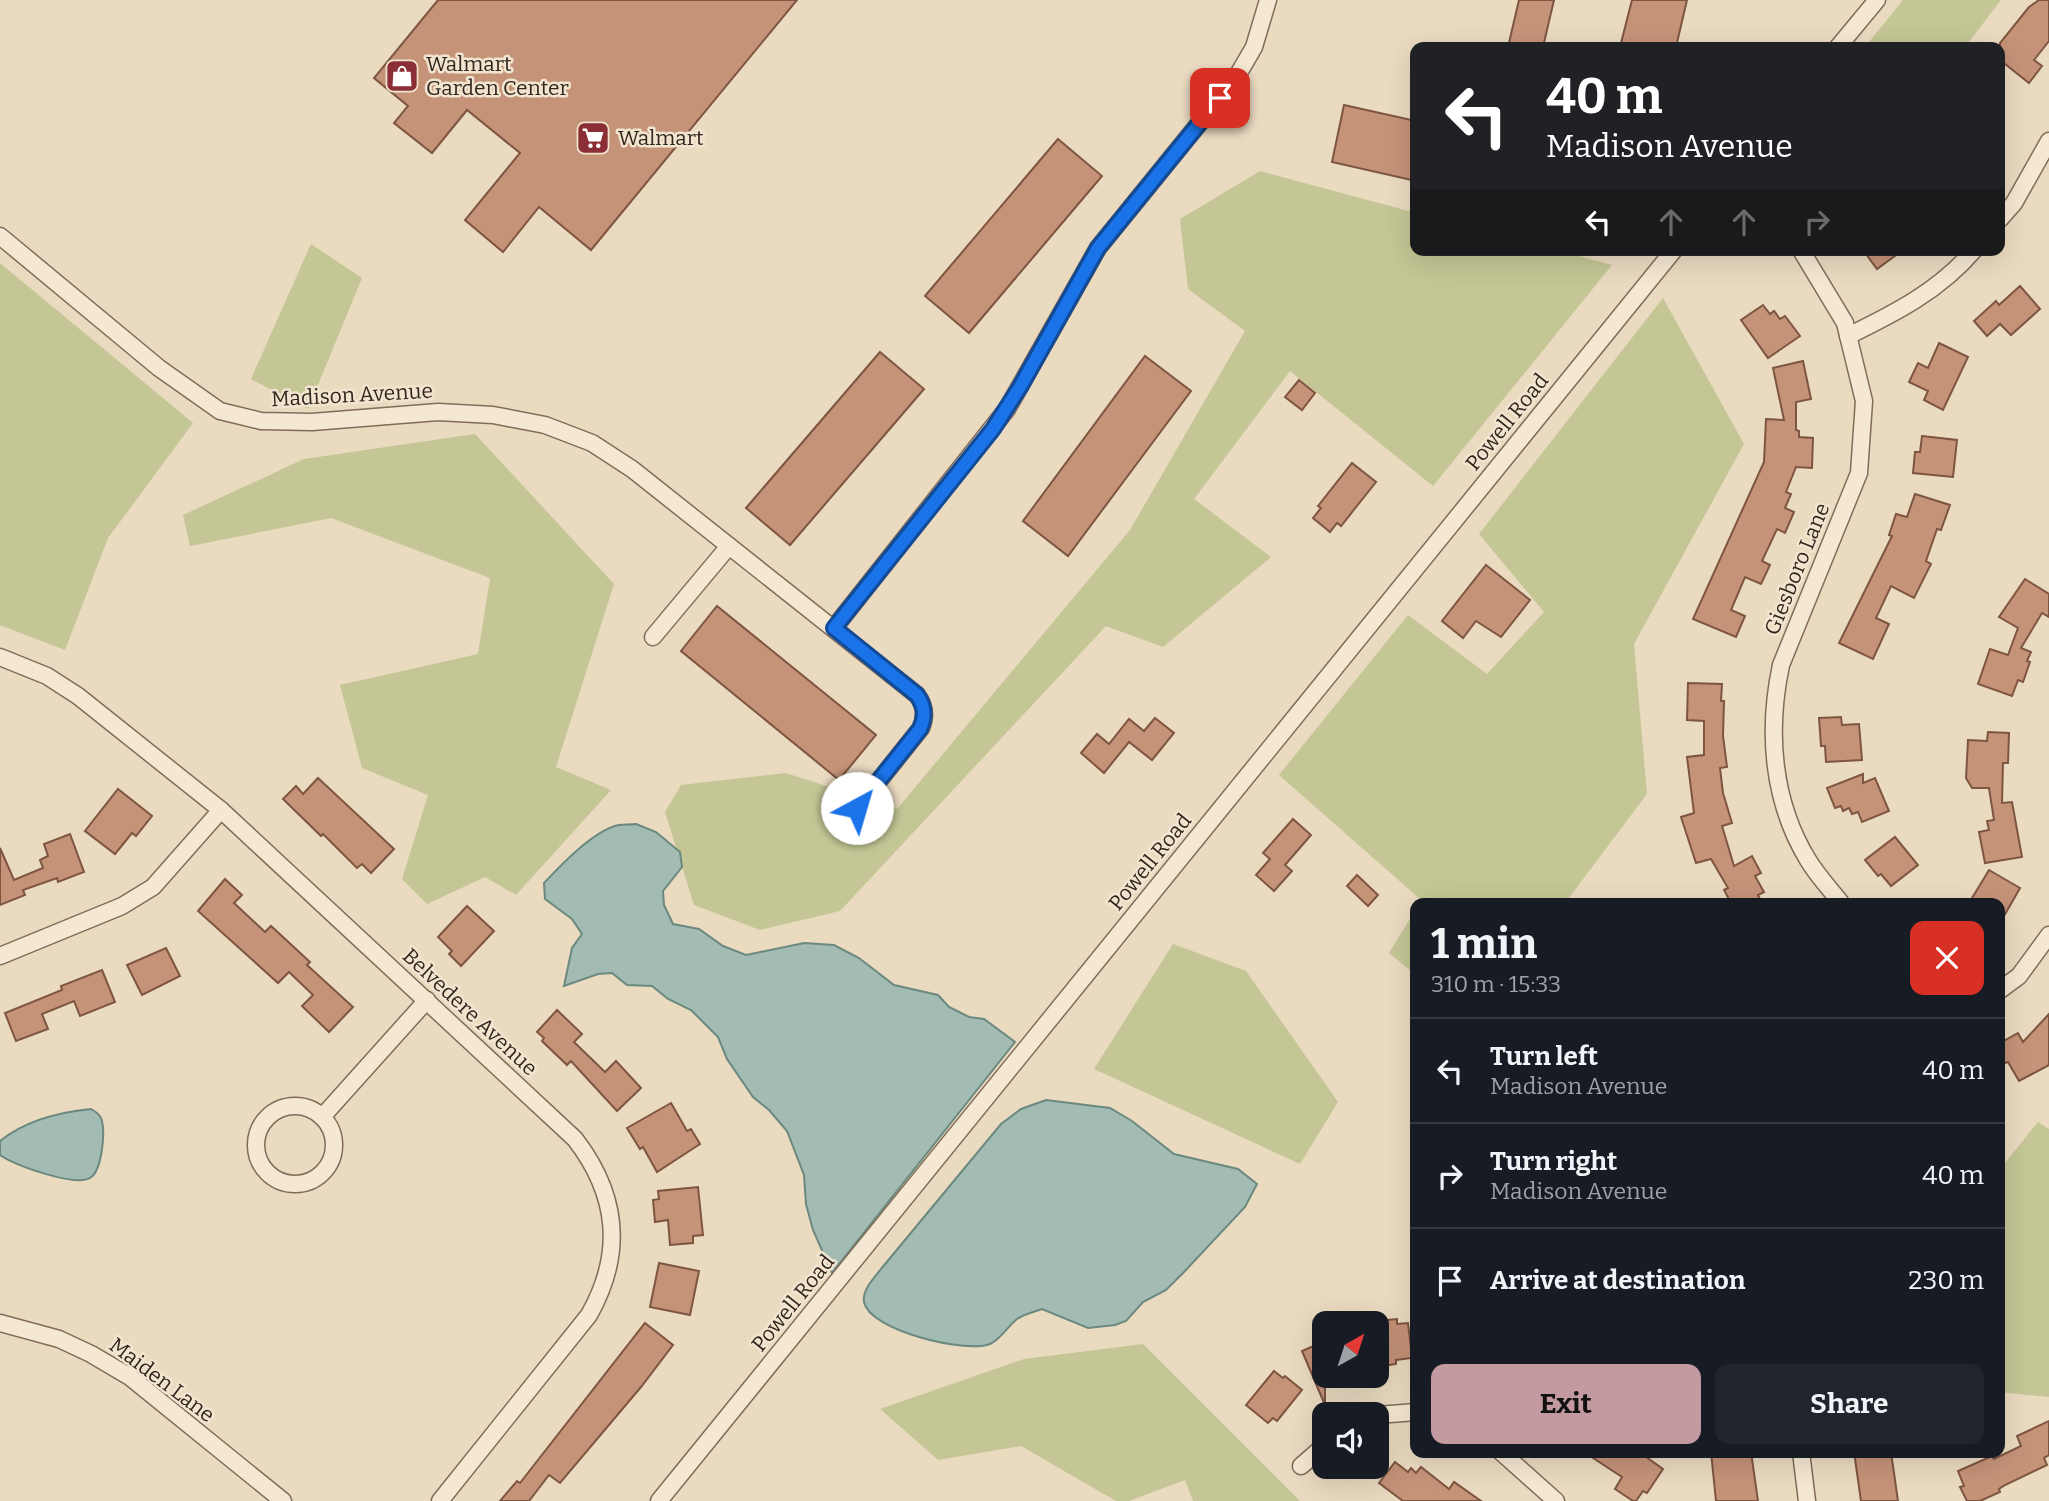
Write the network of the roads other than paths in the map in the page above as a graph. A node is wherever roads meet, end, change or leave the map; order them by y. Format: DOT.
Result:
graph roads {
  1 [pos="1269,0"];
  2 [pos="1877,0"];
  3 [pos="1843,42"];
  4 [pos="2049,141"];
  5 [pos="2005,213"];
  6 [pos="0,236"];
  7 [pos="1669,256"];
  8 [pos="1805,256"];
  9 [pos="1969,256"];
  10 [pos="1849,336"];
  11 [pos="729,546"];
  12 [pos="834,628"];
  13 [pos="653,638"];
  14 [pos="0,657"];
  15 [pos="857,808"];
  16 [pos="221,810"];
  17 [pos="1836,898"];
  18 [pos="2049,935"];
  19 [pos="0,956"];
  20 [pos="2005,986"];
  21 [pos="427,1000"];
  22 [pos="322,1117"];
  23 [pos="0,1323"];
  24 [pos="1410,1412"];
  25 [pos="1389,1414"];
  26 [pos="1312,1456"];
  27 [pos="1508,1458"];
  28 [pos="1802,1458"];
  29 [pos="1301,1466"];
  30 [pos="283,1501"];
  31 [pos="440,1501"];
  32 [pos="659,1501"];
  33 [pos="1556,1501"];
  34 [pos="1807,1501"];
  1 -- 12 [label="street"];
  2 -- 3 [label="street"];
  4 -- 5 [label="street"];
  6 -- 11 [label="street, Madison Avenue"];
  7 -- 32 [label="street, Powell Road"];
  8 -- 10 [label="street, Giesboro Lane"];
  9 -- 10 [label="street"];
  10 -- 17 [label="street, Giesboro Lane"];
  11 -- 12 [label="street, Madison Avenue"];
  11 -- 13 [label="street"];
  12 -- 15 [label="street, Madison Avenue"];
  14 -- 16 [label="street, Belvedere Avenue"];
  16 -- 19 [label="street"];
  16 -- 21 [label="street, Belvedere Avenue"];
  18 -- 20 [label="street"];
  21 -- 22 [label="street"];
  21 -- 31 [label="street, Belvedere Avenue"];
  22 -- 22 [label="street"];
  23 -- 30 [label="street, Maiden Lane"];
  24 -- 25 [label="street"];
  26 -- 29 [label="street"];
  27 -- 33 [label="street"];
  28 -- 34 [label="street"];
}
